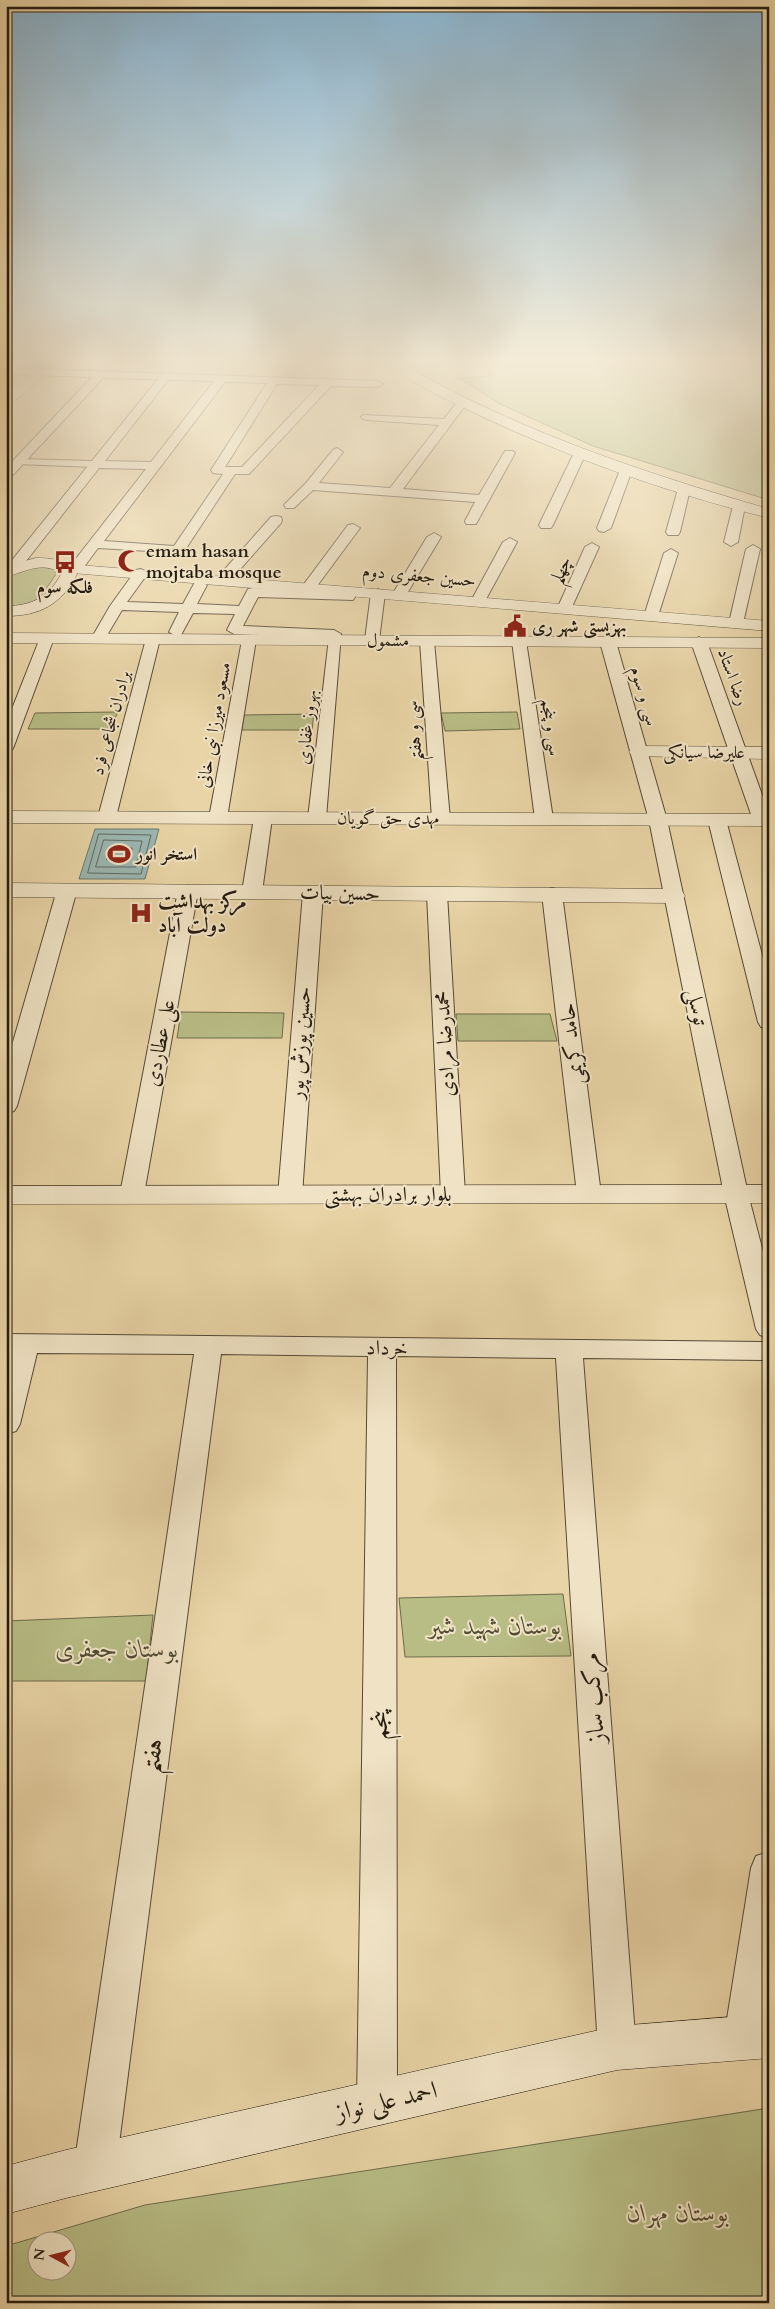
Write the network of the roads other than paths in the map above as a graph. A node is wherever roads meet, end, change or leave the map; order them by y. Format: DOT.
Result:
graph roads {
  1 [pos="15,466"];
  2 [pos="94,466"];
  3 [pos="148,466"];
  4 [pos="155,466"];
  5 [pos="220,466"];
  6 [pos="250,466"];
  7 [pos="326,466"];
  8 [pos="413,466"];
  9 [pos="502,466"];
  10 [pos="574,466"];
  11 [pos="615,466"];
  12 [pos="639,466"];
  13 [pos="232,470"];
  14 [pos="626,470"];
  15 [pos="6,475"];
  16 [pos="310,486"];
  17 [pos="684,489"];
  18 [pos="394,492"];
  19 [pos="483,499"];
  20 [pos="290,506"];
  21 [pos="739,506"];
  22 [pos="769,507"];
  23 [pos="769,514"];
  24 [pos="276,520"];
  25 [pos="471,521"];
  26 [pos="546,525"];
  27 [pos="353,528"];
  28 [pos="604,528"];
  29 [pos="673,532"];
  30 [pos="434,537"];
  31 [pos="510,542"];
  32 [pos="731,542"];
  33 [pos="96,544"];
  34 [pos="592,547"];
  35 [pos="752,549"];
  36 [pos="671,553"];
  37 [pos="71,568"];
  38 [pos="10,569"];
  39 [pos="141,573"];
  40 [pos="223,580"];
  41 [pos="200,585"];
  42 [pos="309,587"];
  43 [pos="378,593"];
  44 [pos="399,595"];
  45 [pos="348,597"];
  46 [pos="478,601"];
  47 [pos="118,606"];
  48 [pos="187,608"];
  49 [pos="564,609"];
  50 [pos="243,610"];
  51 [pos="6,611"];
  52 [pos="651,616"];
  53 [pos="736,623"];
  54 [pos="769,626"];
  55 [pos="176,632"];
  56 [pos="334,637"];
  57 [pos="6,638"];
  58 [pos="47,638"];
  59 [pos="98,639"];
  60 [pos="154,639"];
  61 [pos="249,640"];
  62 [pos="372,640"];
  63 [pos="427,640"];
  64 [pos="519,641"];
  65 [pos="608,642"];
  66 [pos="700,642"];
  67 [pos="769,643"];
  68 [pos="6,746"];
  69 [pos="639,752"];
  70 [pos="739,752"];
  71 [pos="769,753"];
  72 [pos="6,817"];
  73 [pos="106,817"];
  74 [pos="218,818"];
  75 [pos="264,818"];
  76 [pos="317,818"];
  77 [pos="441,819"];
  78 [pos="544,819"];
  79 [pos="658,820"];
  80 [pos="717,820"];
  81 [pos="765,820"];
  82 [pos="6,890"];
  83 [pos="67,890"];
  84 [pos="188,892"];
  85 [pos="252,892"];
  86 [pos="312,892"];
  87 [pos="437,894"];
  88 [pos="552,894"];
  89 [pos="674,896"];
  90 [pos="769,1022"];
  91 [pos="6,1106"];
  92 [pos="6,1194"];
  93 [pos="132,1194"];
  94 [pos="290,1194"];
  95 [pos="454,1194"];
  96 [pos="590,1194"];
  97 [pos="736,1194"];
  98 [pos="769,1194"];
  99 [pos="769,1328"];
  100 [pos="16,1343"];
  101 [pos="209,1346"];
  102 [pos="382,1348"];
  103 [pos="569,1349"];
  104 [pos="769,1351"];
  105 [pos="6,1424"];
  106 [pos="769,1868"];
  107 [pos="756,2037"];
  108 [pos="618,2048"];
  109 [pos="377,2102"];
  110 [pos="95,2167"];
  111 [pos="6,2190"];
  1 -- 15 [label="street"];
  2 -- 38 [label="street"];
  3 -- 4 [label="street"];
  4 -- 33 [label="street"];
  5 -- 13 [label="street"];
  6 -- 13 [label="street"];
  7 -- 16 [label="street"];
  8 -- 18 [label="street"];
  9 -- 19 [label="street"];
  10 -- 26 [label="street"];
  11 -- 14 [label="street"];
  12 -- 22 [label="street"];
  13 -- 33 [label="street"];
  14 -- 17 [label="street"];
  14 -- 28 [label="street"];
  16 -- 18 [label="street"];
  16 -- 20 [label="street"];
  17 -- 21 [label="street"];
  17 -- 29 [label="street"];
  18 -- 19 [label="street"];
  19 -- 25 [label="street"];
  21 -- 23 [label="street"];
  21 -- 32 [label="street"];
  24 -- 40 [label="street"];
  27 -- 42 [label="street"];
  30 -- 44 [label="street"];
  31 -- 46 [label="street"];
  33 -- 37 [label="street"];
  34 -- 49 [label="street, چهلم"];
  35 -- 53 [label="street"];
  36 -- 52 [label="street"];
  37 -- 38 [label="street, حسین جعفری دوم"];
  37 -- 39 [label="street, حسین جعفری دوم"];
  37 -- 51 [label="street"];
  39 -- 40 [label="street, حسین جعفری دوم"];
  39 -- 47 [label="street"];
  40 -- 42 [label="street, حسین جعفری دوم"];
  41 -- 48 [label="street"];
  42 -- 43 [label="street, حسین جعفری دوم"];
  43 -- 44 [label="street, حسین جعفری دوم"];
  43 -- 62 [label="street"];
  44 -- 46 [label="street, حسین جعفری دوم"];
  45 -- 50 [label="street"];
  46 -- 49 [label="street, حسین جعفری دوم"];
  47 -- 48 [label="street"];
  47 -- 59 [label="street"];
  48 -- 50 [label="street"];
  48 -- 55 [label="street"];
  49 -- 52 [label="street, حسین جعفری دوم"];
  50 -- 56 [label="street"];
  52 -- 53 [label="street, حسین جعفری دوم"];
  53 -- 54 [label="street, حسین جعفری دوم"];
  56 -- 61 [label="street, مشمول"];
  56 -- 62 [label="street, مشمول"];
  56 -- 76 [label="street, بهروز غفاری"];
  57 -- 58 [label="street, مشمول"];
  58 -- 59 [label="street, مشمول"];
  58 -- 68 [label="street"];
  59 -- 60 [label="street, مشمول"];
  60 -- 61 [label="street, مشمول"];
  60 -- 73 [label="street, برادران شجاعی فرد"];
  61 -- 74 [label="street, مسعود میرزا نبی خانی"];
  62 -- 63 [label="street, مشمول"];
  63 -- 64 [label="street, مشمول"];
  63 -- 77 [label="street, سی و هفتم"];
  64 -- 65 [label="street, مشمول"];
  64 -- 78 [label="street, سی و پنجم"];
  65 -- 66 [label="street, مشمول"];
  65 -- 69 [label="street, سی و سوم"];
  66 -- 67 [label="street, مشمول"];
  66 -- 70 [label="street, رضا استاد"];
  69 -- 70 [label="street, علیرضا سیانکی"];
  69 -- 79 [label="street, سی و سوم"];
  70 -- 71 [label="street, علیرضا سیانکی"];
  70 -- 81 [label="street, رضا استاد"];
  72 -- 73 [label="street, مهدی حق گویان"];
  73 -- 74 [label="street, مهدی حق گویان"];
  74 -- 75 [label="street, مهدی حق گویان"];
  75 -- 76 [label="street, مهدی حق گویان"];
  75 -- 85 [label="street"];
  76 -- 77 [label="street, مهدی حق گویان"];
  77 -- 78 [label="street, مهدی حق گویان"];
  78 -- 79 [label="street, مهدی حق گویان"];
  79 -- 80 [label="street, مهدی حق گویان"];
  79 -- 89 [label="street, توسلی"];
  80 -- 81 [label="street, مهدی حق گویان"];
  80 -- 90 [label="street"];
  82 -- 83 [label="street, حسین بیات"];
  83 -- 84 [label="street, حسین بیات"];
  83 -- 91 [label="street"];
  84 -- 85 [label="street, حسین بیات"];
  84 -- 93 [label="street, علی عطاردی"];
  85 -- 86 [label="street, حسین بیات"];
  86 -- 87 [label="street, حسین بیات"];
  86 -- 94 [label="street, حسین پوزش پور"];
  87 -- 88 [label="street, حسین بیات"];
  87 -- 95 [label="street, محمدرضا مرادی"];
  88 -- 89 [label="street, حسین بیات"];
  88 -- 96 [label="street, حامد کریمی"];
  89 -- 97 [label="street, توسلی"];
  92 -- 93 [label="street, بلوار برادران بهشتی"];
  93 -- 94 [label="street, بلوار برادران بهشتی"];
  94 -- 95 [label="street, بلوار برادران بهشتی"];
  95 -- 96 [label="street, بلوار برادران بهشتی"];
  96 -- 97 [label="street, بلوار برادران بهشتی"];
  97 -- 98 [label="street, بلوار برادران بهشتی"];
  97 -- 99 [label="street, توسلی"];
  100 -- 101 [label="street, خرداد"];
  100 -- 105 [label="street"];
  101 -- 102 [label="street, خرداد"];
  101 -- 110 [label="street, هفتم"];
  102 -- 103 [label="street, خرداد"];
  102 -- 109 [label="street, پنجم"];
  103 -- 104 [label="street, خرداد"];
  103 -- 108 [label="street, مرکب ساز"];
  106 -- 107 [label="street"];
  107 -- 108 [label="street, احمد علی نواز"];
  108 -- 109 [label="street, احمد علی نواز"];
  109 -- 110 [label="street, احمد علی نواز"];
  110 -- 111 [label="street, احمد علی نواز"];
}
